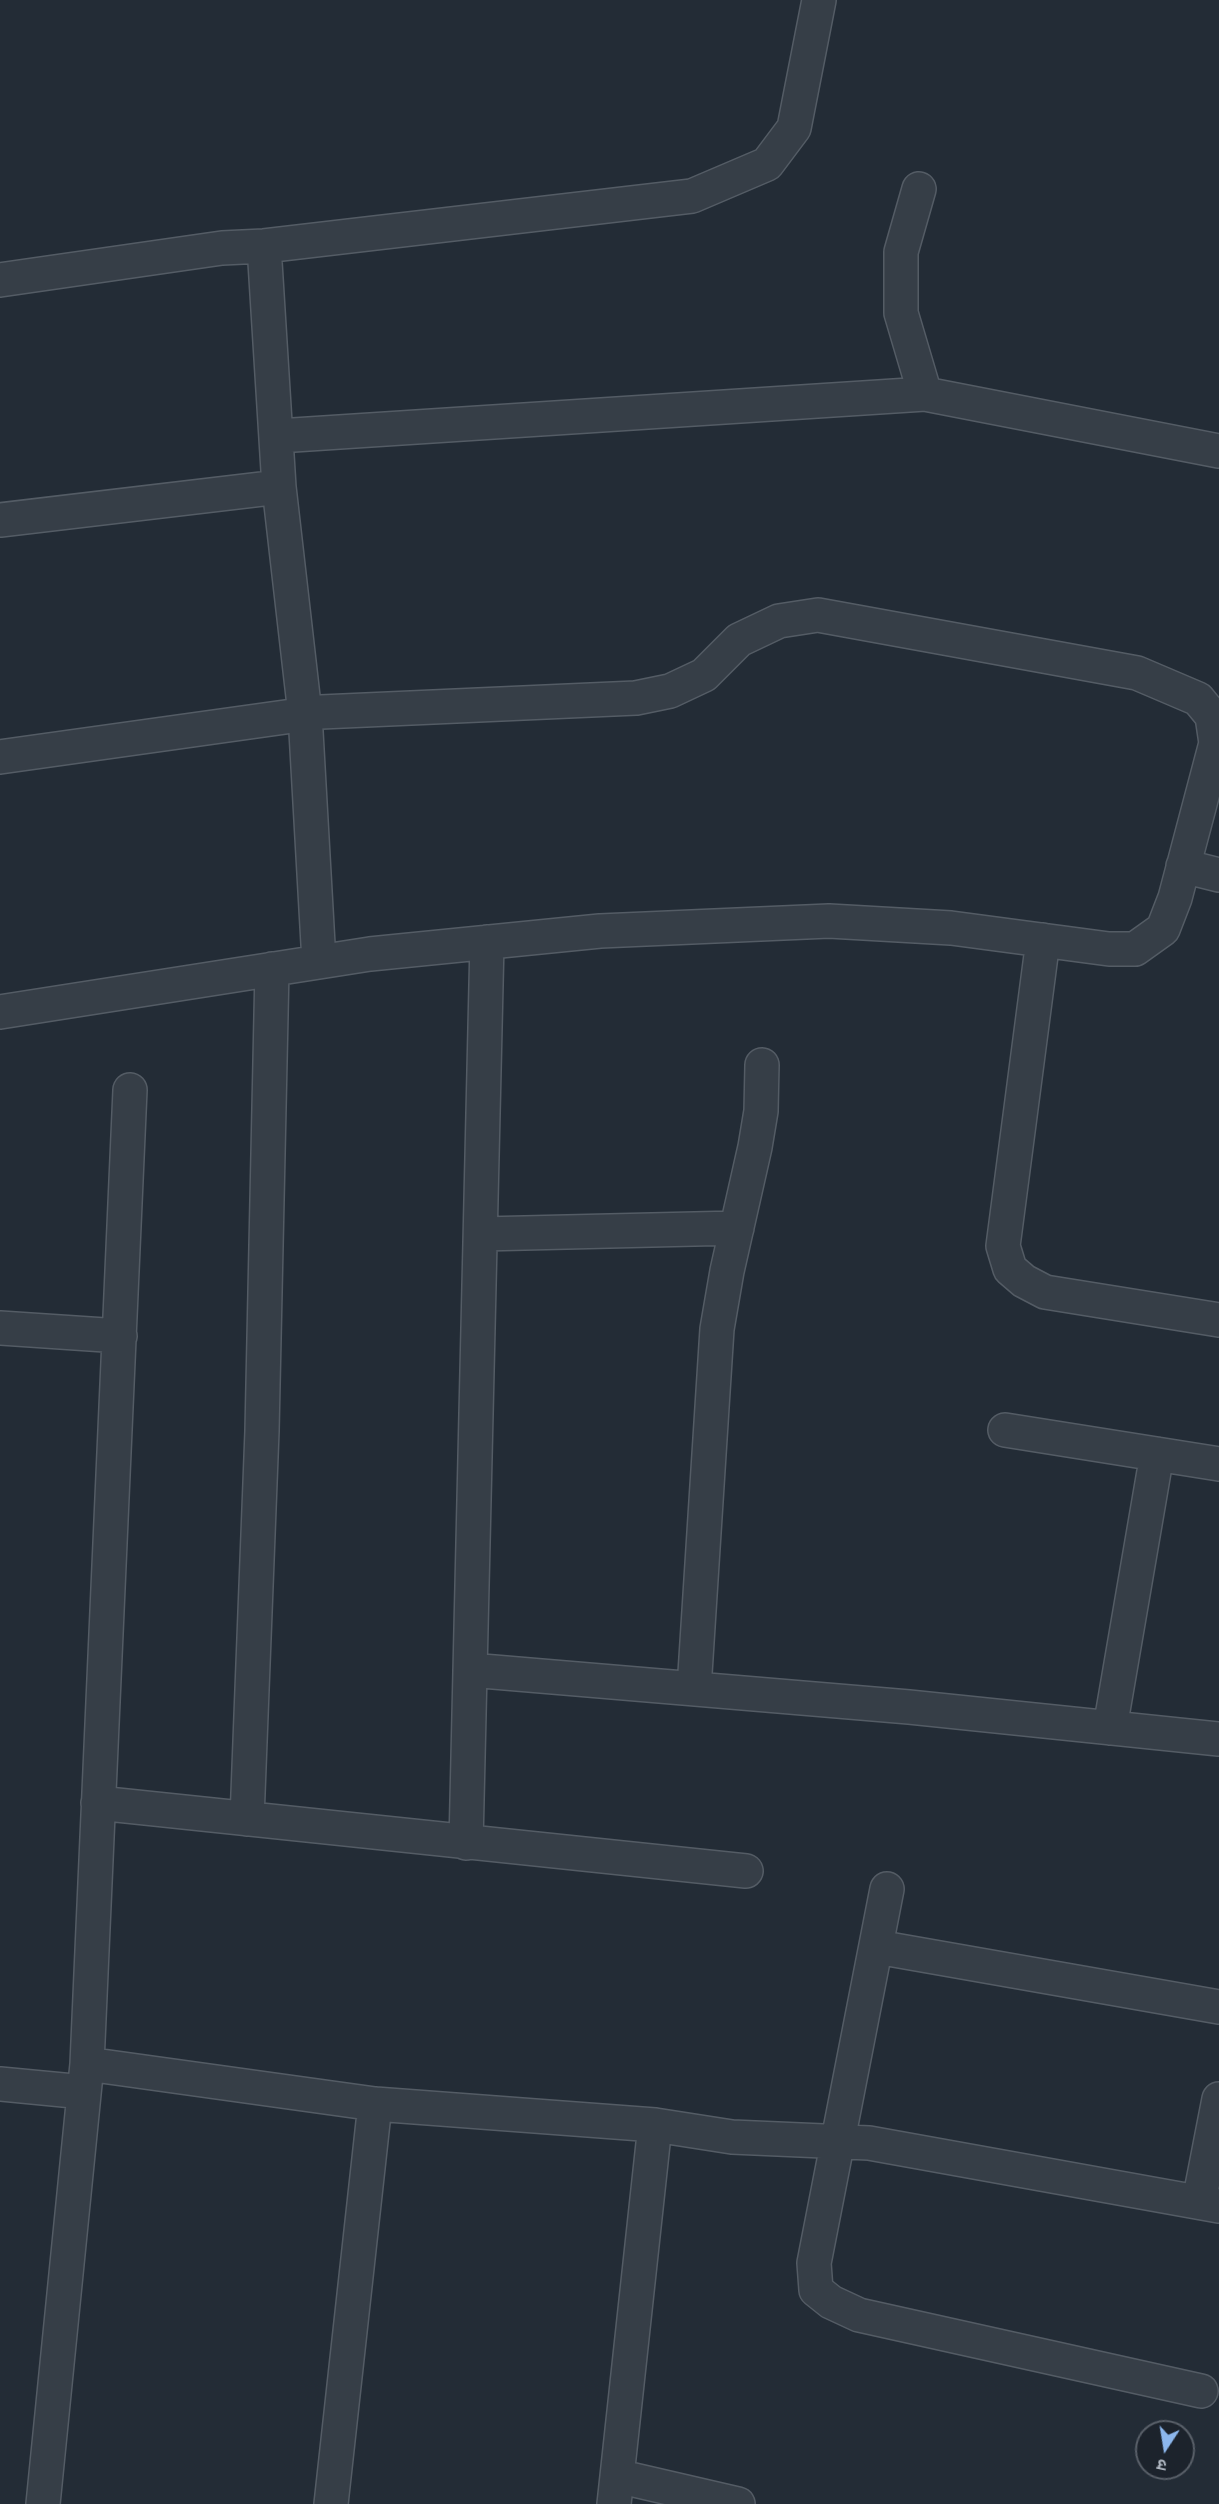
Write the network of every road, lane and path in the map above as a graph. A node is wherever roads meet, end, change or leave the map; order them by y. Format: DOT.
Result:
graph roads {
  1 [pos="819,0"];
  2 [pos="919,189"];
  3 [pos="264,246"];
  4 [pos="0,280"];
  5 [pos="925,394"];
  6 [pos="278,436"];
  7 [pos="1219,451"];
  8 [pos="279,487"];
  9 [pos="0,520"];
  10 [pos="305,714"];
  11 [pos="0,757"];
  12 [pos="1183,866"];
  13 [pos="1219,874"];
  14 [pos="1043,940"];
  15 [pos="488,942"];
  16 [pos="319,962"];
  17 [pos="272,969"];
  18 [pos="0,1012"];
  19 [pos="762,1065"];
  20 [pos="130,1090"];
  21 [pos="737,1228"];
  22 [pos="482,1233"];
  23 [pos="1219,1320"];
  24 [pos="0,1328"];
  25 [pos="120,1336"];
  26 [pos="1005,1430"];
  27 [pos="1157,1454"];
  28 [pos="1219,1464"];
  29 [pos="470,1671"];
  30 [pos="694,1689"];
  31 [pos="1110,1728"];
  32 [pos="1219,1739"];
  33 [pos="98,1803"];
  34 [pos="247,1819"];
  35 [pos="465,1843"];
  36 [pos="746,1871"];
  37 [pos="887,1889"];
  38 [pos="877,1947"];
  39 [pos="1219,2007"];
  40 [pos="86,2078"];
  41 [pos="0,2084"];
  42 [pos="1219,2099"];
  43 [pos="375,2104"];
  44 [pos="655,2125"];
  45 [pos="836,2142"];
  46 [pos="1209,2204"];
  47 [pos="1201,2391"];
  48 [pos="616,2490"];
  49 [pos="43,2504"];
  50 [pos="331,2504"];
  51 [pos="738,2504"];
  1 -- 3 [label="street"];
  2 -- 5 [label="street"];
  3 -- 4 [label="street"];
  3 -- 6 [label="street"];
  5 -- 6 [label="street"];
  5 -- 7 [label="street"];
  6 -- 8 [label="street"];
  8 -- 9 [label="street"];
  8 -- 10 [label="street"];
  10 -- 11 [label="street"];
  10 -- 12 [label="street"];
  10 -- 16 [label="street"];
  12 -- 13 [label="street"];
  12 -- 14 [label="street"];
  14 -- 15 [label="street"];
  14 -- 23 [label="street"];
  15 -- 16 [label="street"];
  15 -- 22 [label="street"];
  16 -- 17 [label="street"];
  17 -- 18 [label="street"];
  17 -- 34 [label="street"];
  19 -- 21 [label="street"];
  20 -- 25 [label="street"];
  21 -- 22 [label="street"];
  21 -- 30 [label="street"];
  22 -- 29 [label="street"];
  24 -- 25 [label="street"];
  25 -- 33 [label="street"];
  26 -- 27 [label="street"];
  27 -- 28 [label="street"];
  27 -- 31 [label="street"];
  29 -- 30 [label="street"];
  29 -- 35 [label="street"];
  30 -- 31 [label="street"];
  31 -- 32 [label="street"];
  33 -- 34 [label="street"];
  33 -- 40 [label="street"];
  34 -- 35 [label="street"];
  35 -- 36 [label="street"];
  37 -- 38 [label="street"];
  38 -- 39 [label="street"];
  38 -- 45 [label="street"];
  40 -- 41 [label="street"];
  40 -- 43 [label="street"];
  40 -- 49 [label="street"];
  42 -- 46 [label="street"];
  43 -- 44 [label="street"];
  43 -- 50 [label="street"];
  44 -- 45 [label="street"];
  44 -- 48 [label="street"];
  45 -- 46 [label="street"];
  45 -- 47 [label="street"];
  48 -- 51 [label="street"];
}
